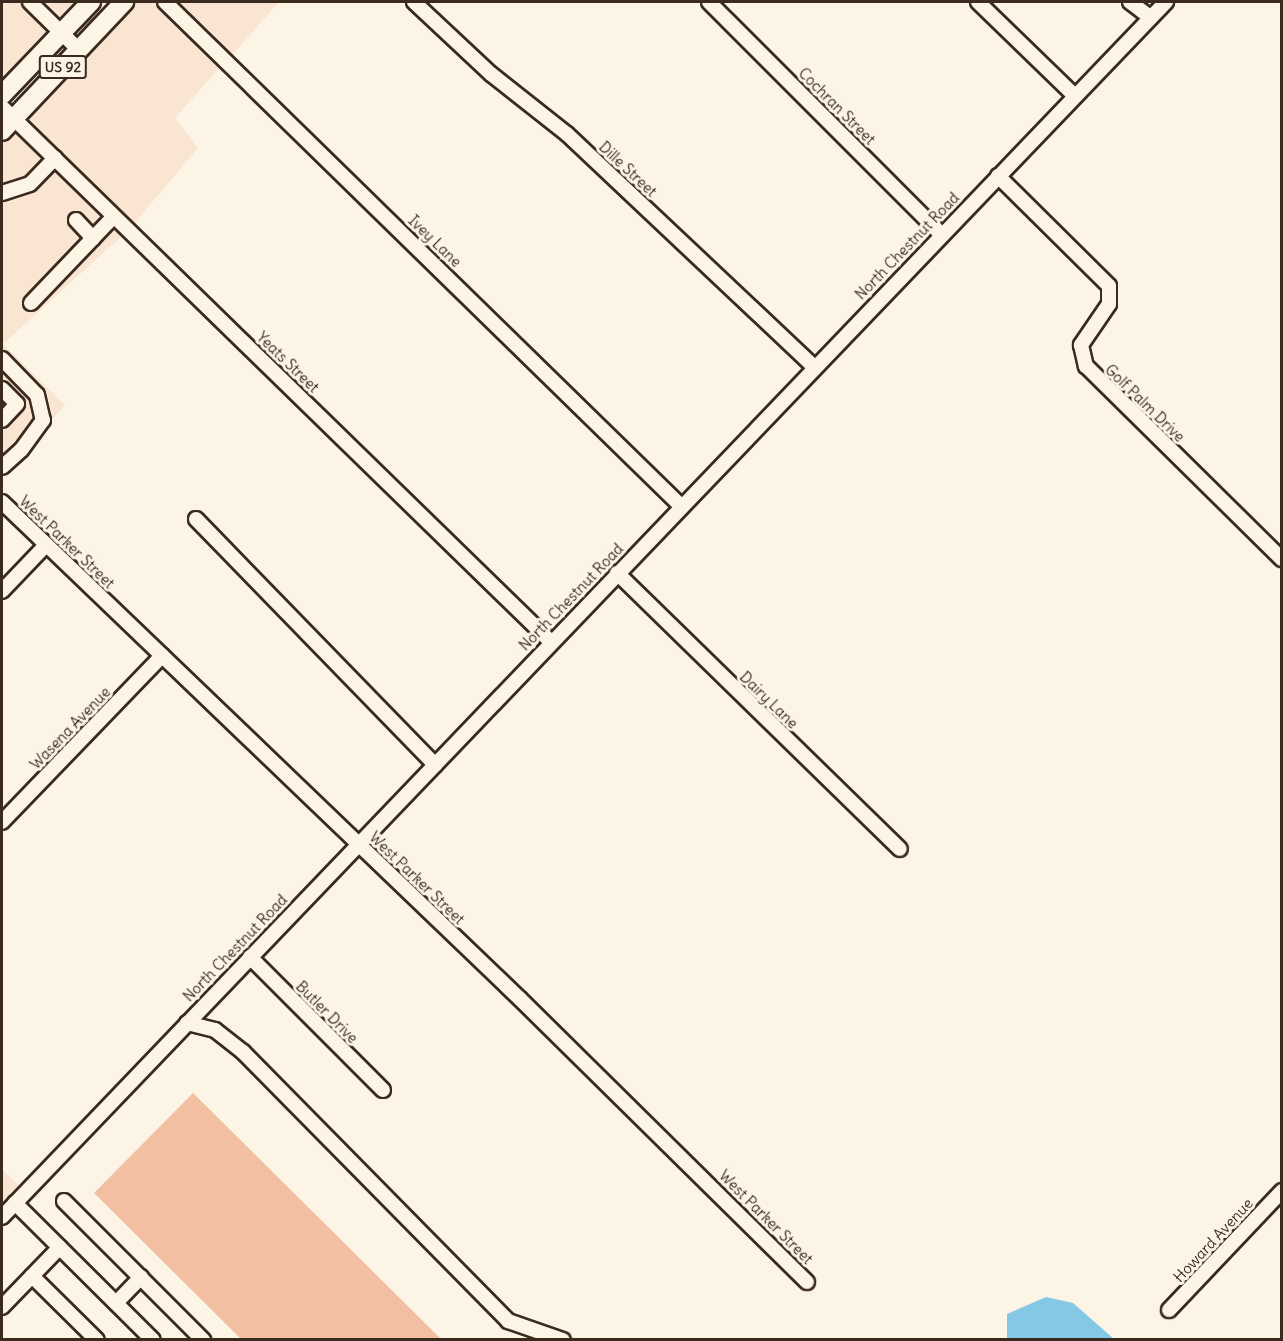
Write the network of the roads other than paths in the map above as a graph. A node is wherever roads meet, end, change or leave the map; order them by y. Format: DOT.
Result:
graph roads {
  1 [pos="30,2"];
  2 [pos="91,2"];
  3 [pos="124,2"];
  4 [pos="165,2"];
  5 [pos="414,2"];
  6 [pos="709,2"];
  7 [pos="978,2"];
  8 [pos="1130,2"];
  9 [pos="1166,2"];
  10 [pos="1150,18"];
  11 [pos="62,32"];
  12 [pos="79,50"];
  13 [pos="2,95"];
  14 [pos="1076,96"];
  15 [pos="6,119"];
  16 [pos="55,158"];
  17 [pos="998,176"];
  18 [pos="2,193"];
  19 [pos="114,216"];
  20 [pos="76,220"];
  21 [pos="941,234"];
  22 [pos="93,238"];
  23 [pos="31,303"];
  24 [pos="2,359"];
  25 [pos="813,366"];
  26 [pos="2,389"];
  27 [pos="2,420"];
  28 [pos="2,467"];
  29 [pos="2,502"];
  30 [pos="681,506"];
  31 [pos="196,519"];
  32 [pos="46,545"];
  33 [pos="1281,559"];
  34 [pos="616,573"];
  35 [pos="2,591"];
  36 [pos="551,642"];
  37 [pos="162,657"];
  38 [pos="435,765"];
  39 [pos="2,822"];
  40 [pos="358,844"];
  41 [pos="900,849"];
  42 [pos="250,957"];
  43 [pos="187,1023"];
  44 [pos="383,1090"];
  45 [pos="1281,1191"];
  46 [pos="64,1201"];
  47 [pos="15,1203"];
  48 [pos="2,1217"];
  49 [pos="60,1247"];
  50 [pos="32,1276"];
  51 [pos="141,1277"];
  52 [pos="807,1282"];
  53 [pos="116,1303"];
  54 [pos="2,1307"];
  55 [pos="1169,1310"];
  56 [pos="97,1340"];
  57 [pos="153,1340"];
  58 [pos="203,1340"];
  59 [pos="563,1340"];
  1 -- 11 [label="street"];
  2 -- 11 [label="main road, US 92"];
  3 -- 12 [label="main road, US 92"];
  4 -- 30 [label="street, Ivey Lane"];
  5 -- 25 [label="street, Dille Street"];
  6 -- 21 [label="street, Cochran Street"];
  7 -- 14 [label="street"];
  8 -- 10 [label="street"];
  9 -- 10 [label="street, North Chestnut Road"];
  10 -- 14 [label="street, North Chestnut Road"];
  11 -- 12 [label="street"];
  11 -- 13 [label="main road, US 92"];
  12 -- 15 [label="main road, US 92"];
  14 -- 17 [label="street, North Chestnut Road"];
  15 -- 16 [label="street, Yeats Street"];
  16 -- 18 [label="street"];
  16 -- 19 [label="street, Yeats Street"];
  17 -- 21 [label="street, North Chestnut Road"];
  17 -- 33 [label="street, Golf Palm Drive"];
  19 -- 22 [label="street"];
  19 -- 36 [label="street, Yeats Street"];
  20 -- 22 [label="street"];
  21 -- 25 [label="street, North Chestnut Road"];
  22 -- 23 [label="street"];
  24 -- 28 [label="street"];
  25 -- 30 [label="street, North Chestnut Road"];
  26 -- 27 [label="street"];
  29 -- 32 [label="street, West Parker Street"];
  30 -- 34 [label="street, North Chestnut Road"];
  31 -- 38 [label="street"];
  32 -- 35 [label="street"];
  32 -- 37 [label="street, West Parker Street"];
  34 -- 36 [label="street, North Chestnut Road"];
  34 -- 41 [label="street, Dairy Lane"];
  36 -- 38 [label="street, North Chestnut Road"];
  37 -- 39 [label="street, Wasena Avenue"];
  37 -- 40 [label="street, West Parker Street"];
  38 -- 40 [label="street, North Chestnut Road"];
  40 -- 42 [label="street, North Chestnut Road"];
  40 -- 52 [label="street, West Parker Street"];
  42 -- 43 [label="street, North Chestnut Road"];
  42 -- 44 [label="street, Butler Drive"];
  43 -- 47 [label="street, North Chestnut Road"];
  43 -- 59 [label="street"];
  45 -- 55 [label="street, Howard Avenue"];
  46 -- 51 [label="street"];
  47 -- 48 [label="street, North Chestnut Road"];
  47 -- 49 [label="street"];
  49 -- 50 [label="street"];
  49 -- 53 [label="street"];
  50 -- 54 [label="street"];
  50 -- 56 [label="street"];
  51 -- 53 [label="street"];
  51 -- 58 [label="street"];
  53 -- 57 [label="street"];
}
